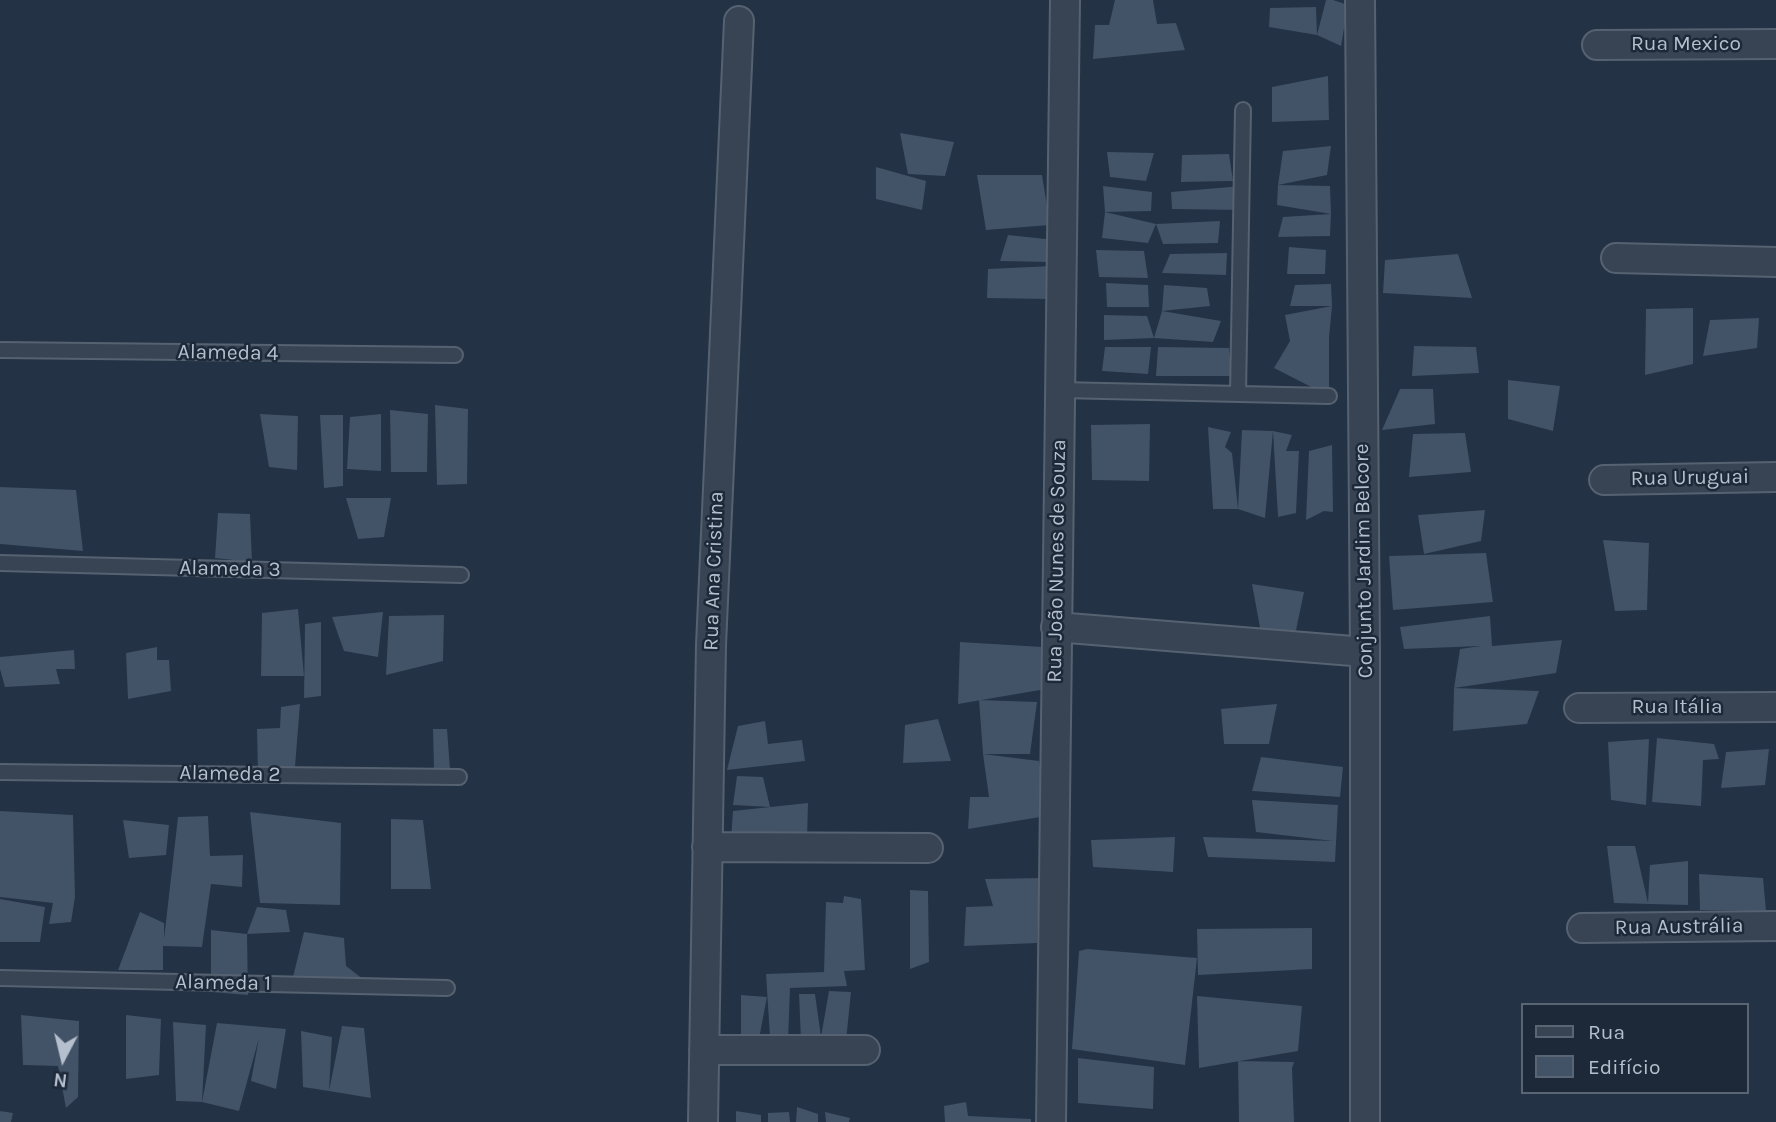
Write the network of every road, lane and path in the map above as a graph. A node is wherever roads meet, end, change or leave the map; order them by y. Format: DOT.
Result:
graph roads {
  1 [pos="1065,0"];
  2 [pos="1360,0"];
  3 [pos="739,21"];
  4 [pos="1776,44"];
  5 [pos="1597,45"];
  6 [pos="1243,110"];
  7 [pos="1616,258"];
  8 [pos="1776,262"];
  9 [pos="0,349"];
  10 [pos="455,355"];
  11 [pos="1060,390"];
  12 [pos="1238,394"];
  13 [pos="1329,396"];
  14 [pos="1776,477"];
  15 [pos="1604,480"];
  16 [pos="0,563"];
  17 [pos="461,575"];
  18 [pos="1056,627"];
  19 [pos="1365,652"];
  20 [pos="1776,707"];
  21 [pos="1579,708"];
  22 [pos="0,772"];
  23 [pos="460,776"];
  24 [pos="707,846"];
  25 [pos="928,848"];
  26 [pos="1776,926"];
  27 [pos="1582,928"];
  28 [pos="0,978"];
  29 [pos="447,988"];
  30 [pos="704,1050"];
  31 [pos="865,1050"];
  32 [pos="703,1122"];
  33 [pos="1051,1122"];
  34 [pos="1365,1122"];
  1 -- 11 [label="street, Rua João Nunes de Souza"];
  2 -- 19 [label="street, Conjunto Jardim Belcore"];
  3 -- 24 [label="street, Rua Ana Cristina"];
  4 -- 5 [label="street, Rua Mexico"];
  6 -- 12 [label="lane"];
  7 -- 8 [label="street"];
  9 -- 10 [label="lane, Alameda 4"];
  11 -- 12 [label="lane"];
  11 -- 18 [label="street, Rua João Nunes de Souza"];
  12 -- 13 [label="lane"];
  14 -- 15 [label="street, Rua Uruguai"];
  16 -- 17 [label="lane, Alameda 3"];
  18 -- 19 [label="street"];
  18 -- 33 [label="street, Rua João Nunes de Souza"];
  19 -- 34 [label="street, Conjunto Jardim Belcore"];
  20 -- 21 [label="street, Rua Itália"];
  22 -- 23 [label="lane, Alameda 2"];
  24 -- 25 [label="street"];
  24 -- 30 [label="street, Rua Ana Cristina"];
  26 -- 27 [label="street, Rua Austrália"];
  28 -- 29 [label="lane, Alameda 1"];
  30 -- 31 [label="street"];
  30 -- 32 [label="street, Rua Ana Cristina"];
}
